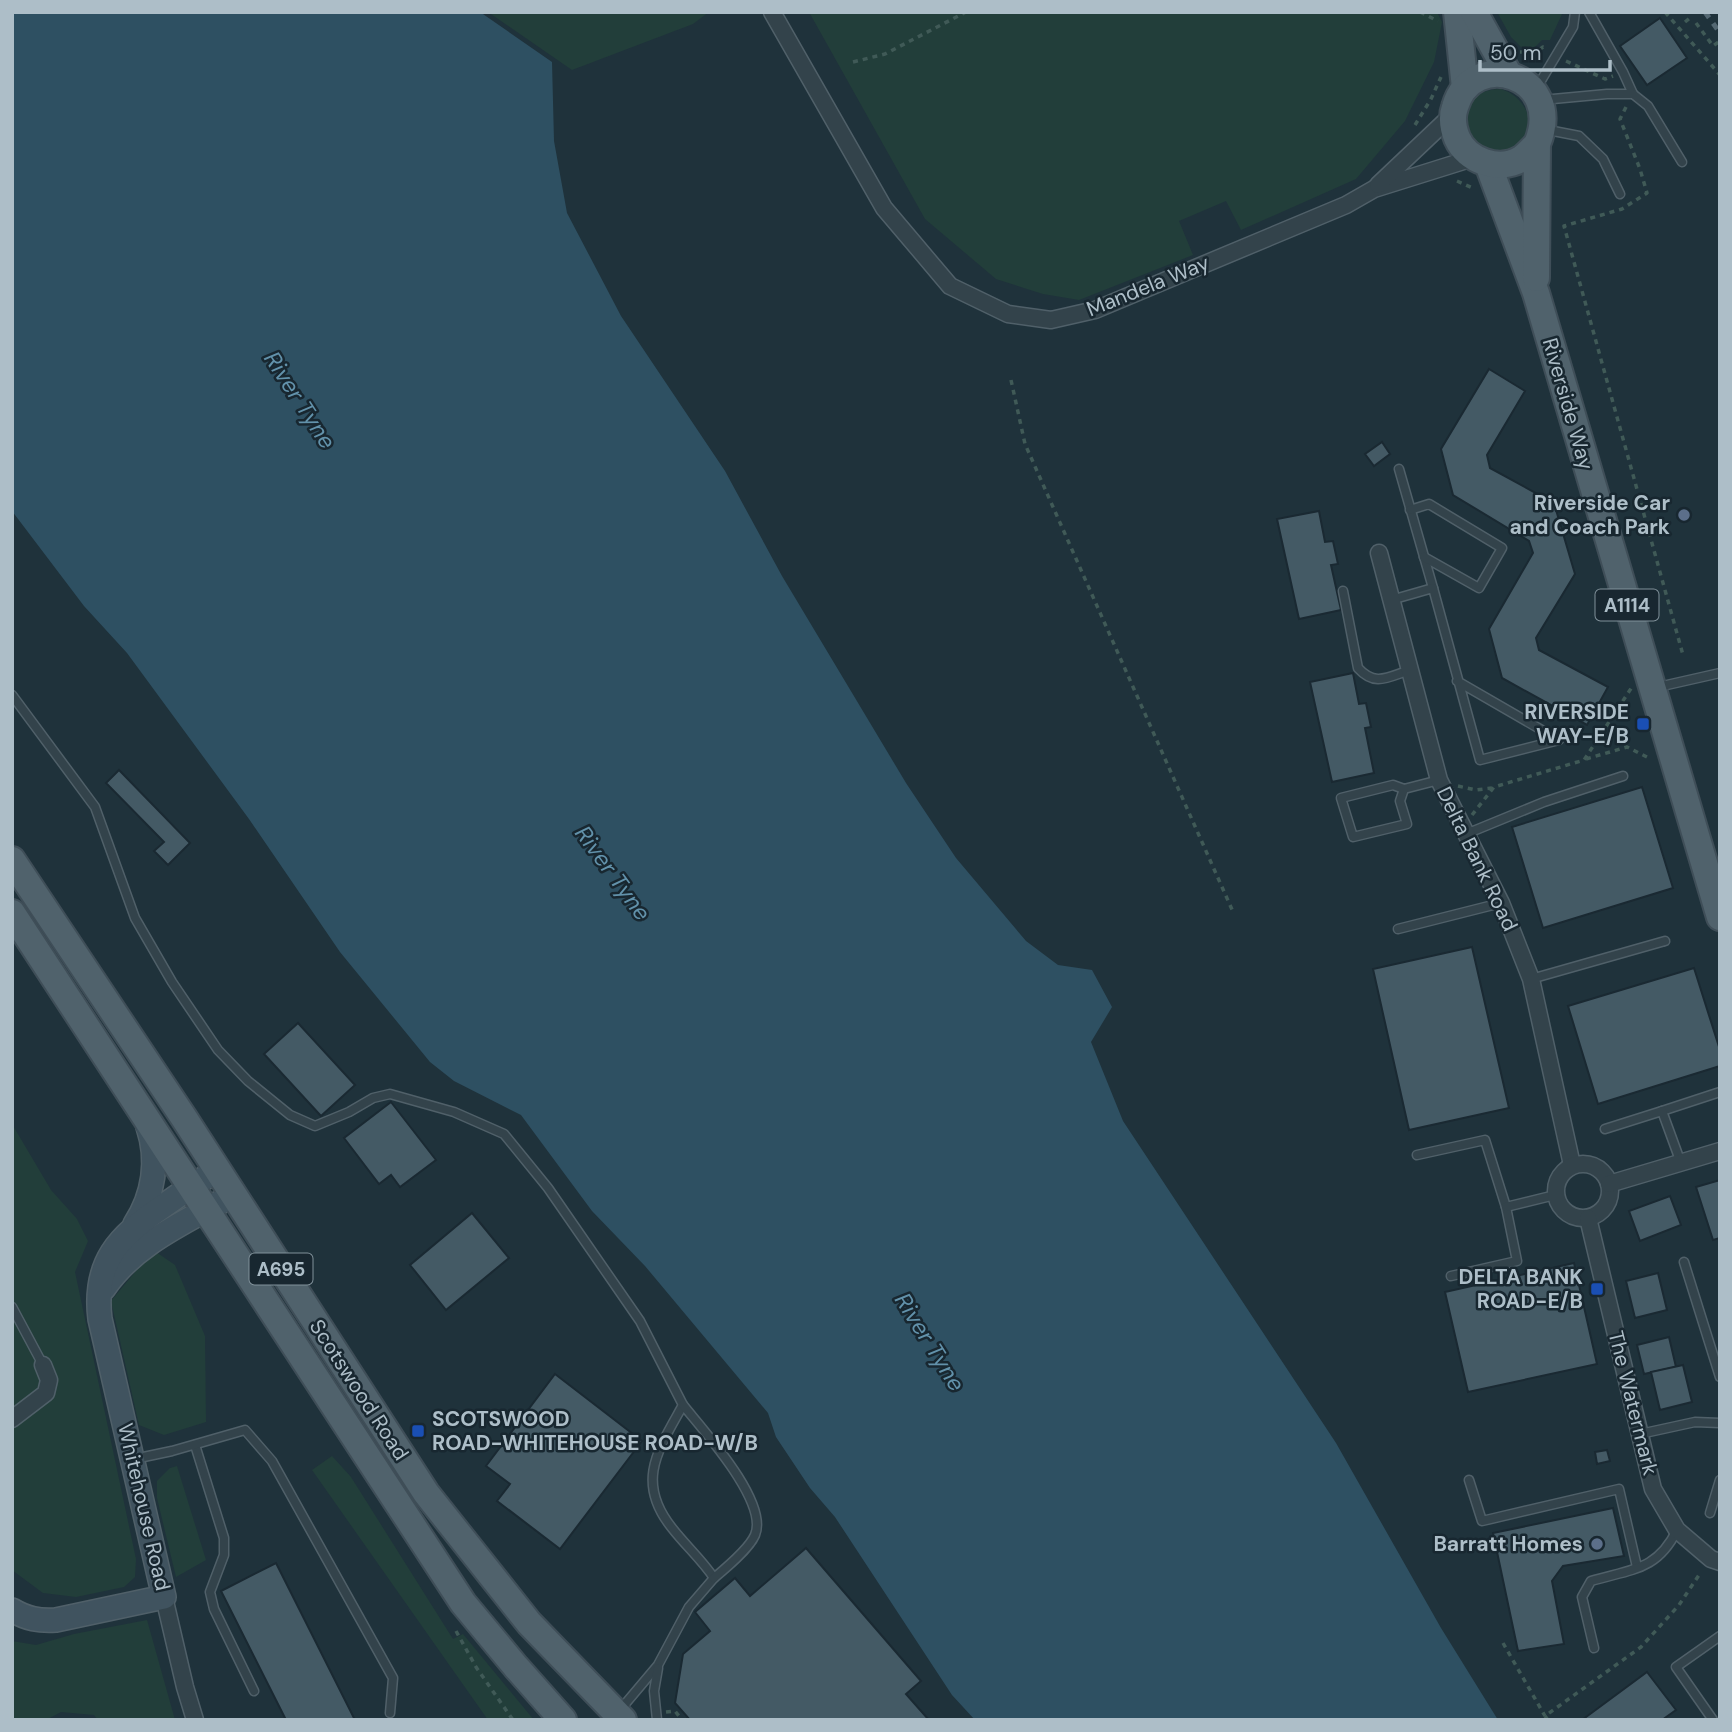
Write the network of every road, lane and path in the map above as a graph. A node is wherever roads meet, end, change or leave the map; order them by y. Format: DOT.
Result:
graph roads {
  1 [pos="772,12"];
  2 [pos="966,12"];
  3 [pos="1457,12"];
  4 [pos="1474,12"];
  5 [pos="1575,12"];
  6 [pos="1589,12"];
  7 [pos="1665,12"];
  8 [pos="1691,17"];
  9 [pos="1685,22"];
  10 [pos="1698,25"];
  11 [pos="1720,41"];
  12 [pos="853,62"];
  13 [pos="1508,75"];
  14 [pos="1720,75"];
  15 [pos="1465,88"];
  16 [pos="1633,94"];
  17 [pos="1537,96"];
  18 [pos="1453,114"];
  19 [pos="1540,137"];
  20 [pos="1481,161"];
  21 [pos="1682,162"];
  22 [pos="1447,182"];
  23 [pos="1374,189"];
  24 [pos="1476,190"];
  25 [pos="1620,194"];
  26 [pos="1536,293"];
  27 [pos="1011,380"];
  28 [pos="1399,469"];
  29 [pos="1410,510"];
  30 [pos="1379,553"];
  31 [pos="1424,557"];
  32 [pos="1433,588"];
  33 [pos="1343,591"];
  34 [pos="1391,600"];
  35 [pos="1683,655"];
  36 [pos="1410,670"];
  37 [pos="1720,673"];
  38 [pos="1457,681"];
  39 [pos="1643,686"];
  40 [pos="12,695"];
  41 [pos="1584,760"];
  42 [pos="1676,773"];
  43 [pos="1623,776"];
  44 [pos="1438,780"];
  45 [pos="1494,788"];
  46 [pos="1404,789"];
  47 [pos="1464,831"];
  48 [pos="12,860"];
  49 [pos="1501,903"];
  50 [pos="12,913"];
  51 [pos="1234,914"];
  52 [pos="1720,917"];
  53 [pos="1398,929"];
  54 [pos="1665,941"];
  55 [pos="1531,979"];
  56 [pos="1720,1092"];
  57 [pos="142,1109"];
  58 [pos="1662,1111"];
  59 [pos="1605,1129"];
  60 [pos="1720,1151"];
  61 [pos="1417,1155"];
  62 [pos="1681,1163"];
  63 [pos="1572,1165"];
  64 [pos="217,1170"];
  65 [pos="1609,1184"];
  66 [pos="191,1186"];
  67 [pos="233,1195"];
  68 [pos="1555,1195"];
  69 [pos="1506,1207"];
  70 [pos="207,1210"];
  71 [pos="1588,1218"];
  72 [pos="133,1227"];
  73 [pos="1684,1262"];
  74 [pos="1451,1276"];
  75 [pos="100,1294"];
  76 [pos="12,1307"];
  77 [pos="43,1365"];
  78 [pos="1720,1377"];
  79 [pos="683,1405"];
  80 [pos="12,1419"];
  81 [pos="1720,1423"];
  82 [pos="1640,1434"];
  83 [pos="195,1444"];
  84 [pos="134,1459"];
  85 [pos="1469,1480"];
  86 [pos="1720,1480"];
  87 [pos="1710,1513"];
  88 [pos="1676,1530"];
  89 [pos="1715,1560"];
  90 [pos="1637,1567"];
  91 [pos="714,1578"];
  92 [pos="164,1597"];
  93 [pos="12,1610"];
  94 [pos="451,1622"];
  95 [pos="1720,1636"];
  96 [pos="1503,1643"];
  97 [pos="1594,1647"];
  98 [pos="658,1665"];
  99 [pos="254,1691"];
  100 [pos="664,1712"];
  101 [pos="390,1713"];
  102 [pos="617,1718"];
  103 [pos="1546,1718"];
  104 [pos="195,1720"];
  105 [pos="513,1720"];
  106 [pos="563,1720"];
  107 [pos="657,1720"];
  108 [pos="682,1720"];
  109 [pos="1713,1720"];
  1 -- 23 [label="street, Mandela Way"];
  2 -- 12 [label="path"];
  3 -- 15 [label="main road"];
  4 -- 13 [label="main road"];
  5 -- 17 [label="lane"];
  6 -- 16 [label="lane"];
  7 -- 14 [label="path"];
  8 -- 9 [label="path"];
  10 -- 11 [label="path"];
  13 -- 15 [label="main road"];
  13 -- 17 [label="main road"];
  15 -- 18 [label="main road"];
  16 -- 17 [label="lane"];
  16 -- 21 [label="lane"];
  16 -- 35 [label="path"];
  17 -- 19 [label="main road"];
  18 -- 20 [label="main road"];
  18 -- 23 [label="street, Mandela Way"];
  19 -- 20 [label="main road"];
  19 -- 25 [label="lane"];
  19 -- 26 [label="main road, A1114"];
  20 -- 23 [label="street, Mandela Way"];
  20 -- 26 [label="main road, A1114"];
  22 -- 24 [label="path"];
  26 -- 39 [label="main road, Riverside Way / A1114"];
  27 -- 51 [label="path"];
  28 -- 29 [label="lane"];
  29 -- 31 [label="lane"];
  29 -- 31 [label="lane"];
  30 -- 34 [label="street, Delta Bank Road"];
  31 -- 32 [label="lane"];
  32 -- 34 [label="lane"];
  32 -- 38 [label="lane"];
  33 -- 36 [label="lane"];
  34 -- 36 [label="street, Delta Bank Road"];
  36 -- 44 [label="street, Delta Bank Road"];
  37 -- 39 [label="lane"];
  38 -- 38 [label="lane"];
  39 -- 41 [label="path"];
  39 -- 42 [label="main road, Riverside Way / A1114"];
  40 -- 79 [label="lane"];
  41 -- 42 [label="path"];
  41 -- 45 [label="path"];
  42 -- 52 [label="main road, Riverside Way / A1114"];
  43 -- 47 [label="lane"];
  44 -- 45 [label="path"];
  44 -- 46 [label="lane"];
  44 -- 47 [label="street, Delta Bank Road"];
  45 -- 47 [label="path"];
  46 -- 46 [label="lane"];
  47 -- 49 [label="street, Delta Bank Road"];
  48 -- 64 [label="main road, Scotswood Road / A695"];
  49 -- 53 [label="lane"];
  49 -- 55 [label="street, Delta Bank Road"];
  50 -- 57 [label="main road, Scotswood Road / A695"];
  54 -- 55 [label="lane"];
  55 -- 63 [label="street, Delta Bank Road"];
  56 -- 58 [label="lane"];
  57 -- 66 [label="main road, Scotswood Road / A695"];
  57 -- 72 [label="main road"];
  58 -- 59 [label="lane"];
  58 -- 62 [label="lane"];
  60 -- 62 [label="street"];
  61 -- 69 [label="lane"];
  62 -- 65 [label="street"];
  63 -- 65 [label="street"];
  63 -- 68 [label="street"];
  64 -- 66 [label="main road, Whitehouse Road"];
  64 -- 67 [label="main road, Scotswood Road / A695"];
  65 -- 71 [label="street"];
  66 -- 70 [label="main road, Scotswood Road / A695"];
  66 -- 72 [label="main road, Whitehouse Road"];
  67 -- 70 [label="main road"];
  67 -- 102 [label="main road, Scotswood Road / A695"];
  68 -- 69 [label="lane"];
  68 -- 71 [label="street"];
  69 -- 74 [label="lane"];
  70 -- 75 [label="main road"];
  70 -- 106 [label="main road, Scotswood Road / A695"];
  71 -- 82 [label="street, The Watermark"];
  72 -- 75 [label="main road, Whitehouse Road"];
  73 -- 78 [label="lane"];
  75 -- 84 [label="main road, Whitehouse Road"];
  76 -- 77 [label="lane"];
  77 -- 80 [label="street"];
  79 -- 91 [label="lane"];
  79 -- 91 [label="lane"];
  81 -- 82 [label="lane"];
  82 -- 88 [label="street, The Watermark"];
  83 -- 84 [label="lane"];
  83 -- 99 [label="lane"];
  83 -- 101 [label="lane"];
  84 -- 92 [label="main road, Whitehouse Road"];
  85 -- 90 [label="lane"];
  86 -- 87 [label="lane"];
  88 -- 89 [label="street, The Watermark"];
  88 -- 90 [label="lane"];
  89 -- 103 [label="path"];
  90 -- 97 [label="lane"];
  91 -- 98 [label="lane"];
  92 -- 93 [label="main road"];
  92 -- 104 [label="street, Whitehouse Road"];
  94 -- 105 [label="path"];
  95 -- 109 [label="lane"];
  96 -- 103 [label="path"];
  98 -- 102 [label="lane"];
  98 -- 107 [label="lane"];
  100 -- 108 [label="path"];
}
